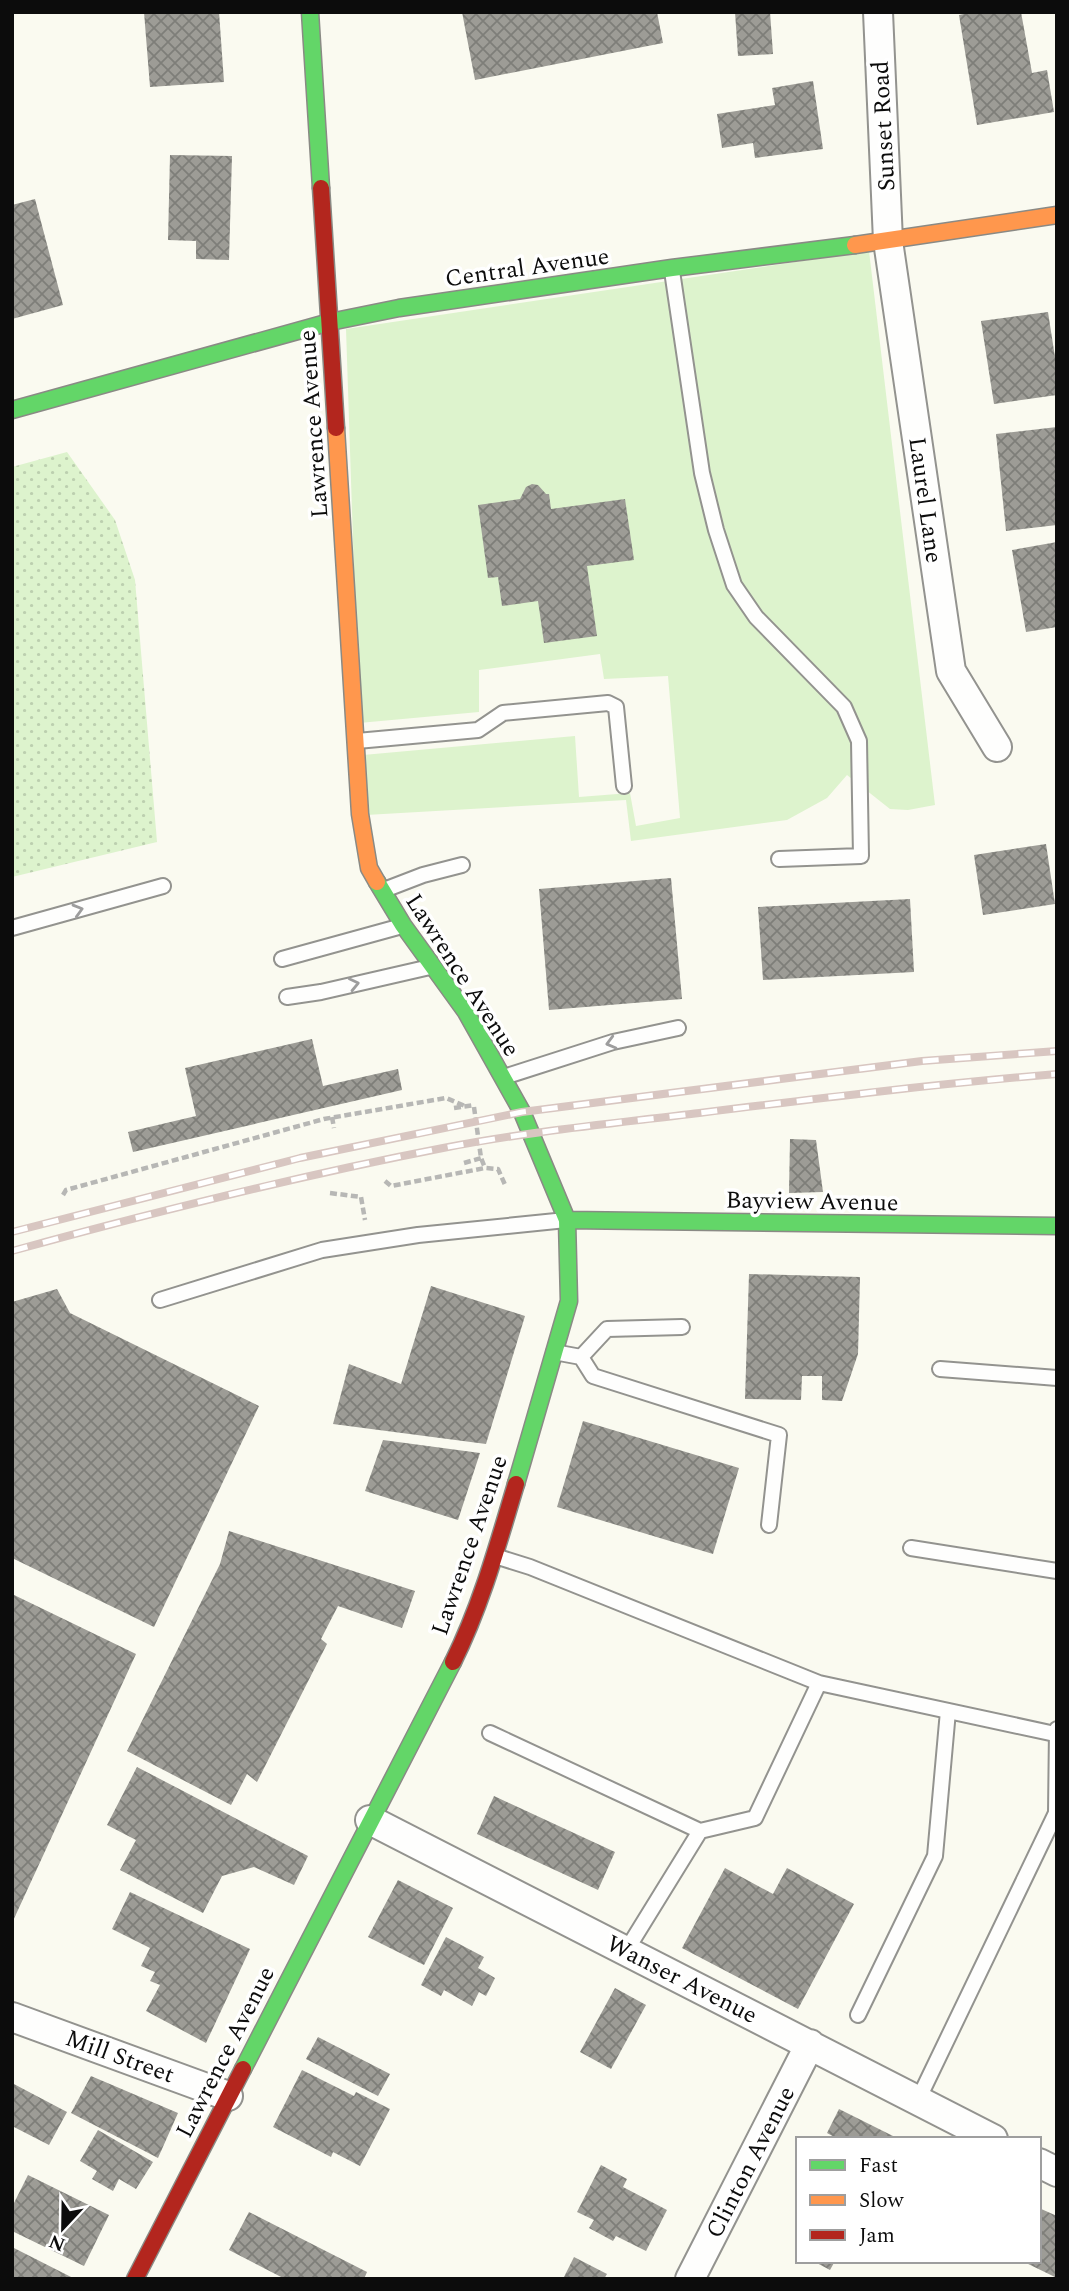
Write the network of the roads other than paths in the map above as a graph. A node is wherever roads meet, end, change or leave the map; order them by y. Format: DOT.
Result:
graph roads {
  1 [pos="310,12"];
  2 [pos="878,12"];
  3 [pos="1057,215"];
  4 [pos="888,241"];
  5 [pos="672,268"];
  6 [pos="330,322"];
  7 [pos="12,410"];
  8 [pos="356,741"];
  9 [pos="997,747"];
  10 [pos="624,786"];
  11 [pos="779,859"];
  12 [pos="462,865"];
  13 [pos="163,886"];
  14 [pos="383,891"];
  15 [pos="403,925"];
  16 [pos="12,928"];
  17 [pos="282,959"];
  18 [pos="433,966"];
  19 [pos="287,997"];
  20 [pos="678,1028"];
  21 [pos="502,1078"];
  22 [pos="567,1220"];
  23 [pos="1057,1226"];
  24 [pos="160,1300"];
  25 [pos="682,1327"];
  26 [pos="553,1352"];
  27 [pos="581,1357"];
  28 [pos="940,1369"];
  29 [pos="1057,1378"];
  30 [pos="768,1525"];
  31 [pos="911,1548"];
  32 [pos="494,1556"];
  33 [pos="1057,1571"];
  34 [pos="819,1683"];
  35 [pos="948,1711"];
  36 [pos="1056,1732"];
  37 [pos="490,1733"];
  38 [pos="370,1820"];
  39 [pos="700,1830"];
  40 [pos="626,1951"];
  41 [pos="858,2015"];
  42 [pos="12,2017"];
  43 [pos="810,2044"];
  44 [pos="228,2096"];
  45 [pos="918,2100"];
  46 [pos="989,2137"];
  47 [pos="1041,2164"];
  48 [pos="1057,2172"];
  49 [pos="135,2279"];
  50 [pos="690,2279"];
  1 -- 6 [label="street, Lawrence Avenue"];
  2 -- 4 [label="street, Sunset Road"];
  3 -- 4 [label="street, Central Avenue"];
  4 -- 5 [label="street, Central Avenue"];
  4 -- 9 [label="street, Laurel Lane"];
  5 -- 6 [label="street, Central Avenue"];
  5 -- 11 [label="lane"];
  6 -- 7 [label="street, Central Avenue"];
  6 -- 8 [label="street, Lawrence Avenue"];
  8 -- 10 [label="lane"];
  8 -- 14 [label="street, Lawrence Avenue"];
  12 -- 14 [label="lane"];
  16 -- 13 [label="lane, one-way"];
  14 -- 15 [label="street, Lawrence Avenue"];
  15 -- 17 [label="lane"];
  15 -- 18 [label="street, Lawrence Avenue"];
  19 -- 18 [label="lane, one-way"];
  18 -- 21 [label="street, Lawrence Avenue"];
  20 -- 21 [label="lane, one-way"];
  21 -- 22 [label="street, Lawrence Avenue"];
  22 -- 23 [label="street, Bayview Avenue"];
  22 -- 24 [label="lane"];
  22 -- 26 [label="street, Lawrence Avenue"];
  25 -- 27 [label="lane"];
  26 -- 27 [label="lane"];
  26 -- 32 [label="street, Lawrence Avenue"];
  27 -- 30 [label="lane"];
  28 -- 29 [label="lane"];
  31 -- 33 [label="lane"];
  32 -- 34 [label="lane"];
  32 -- 38 [label="street, Lawrence Avenue"];
  34 -- 35 [label="lane"];
  34 -- 39 [label="lane"];
  35 -- 36 [label="lane"];
  35 -- 41 [label="lane"];
  36 -- 45 [label="lane"];
  37 -- 39 [label="lane"];
  38 -- 40 [label="street, Wanser Avenue"];
  38 -- 44 [label="street, Lawrence Avenue"];
  39 -- 40 [label="lane"];
  40 -- 43 [label="street, Wanser Avenue"];
  42 -- 44 [label="street, Mill Street"];
  43 -- 45 [label="street, Wanser Avenue"];
  43 -- 50 [label="street, Clinton Avenue"];
  44 -- 49 [label="street, Lawrence Avenue"];
  45 -- 46 [label="street, Wanser Avenue"];
  47 -- 48 [label="street"];
}
